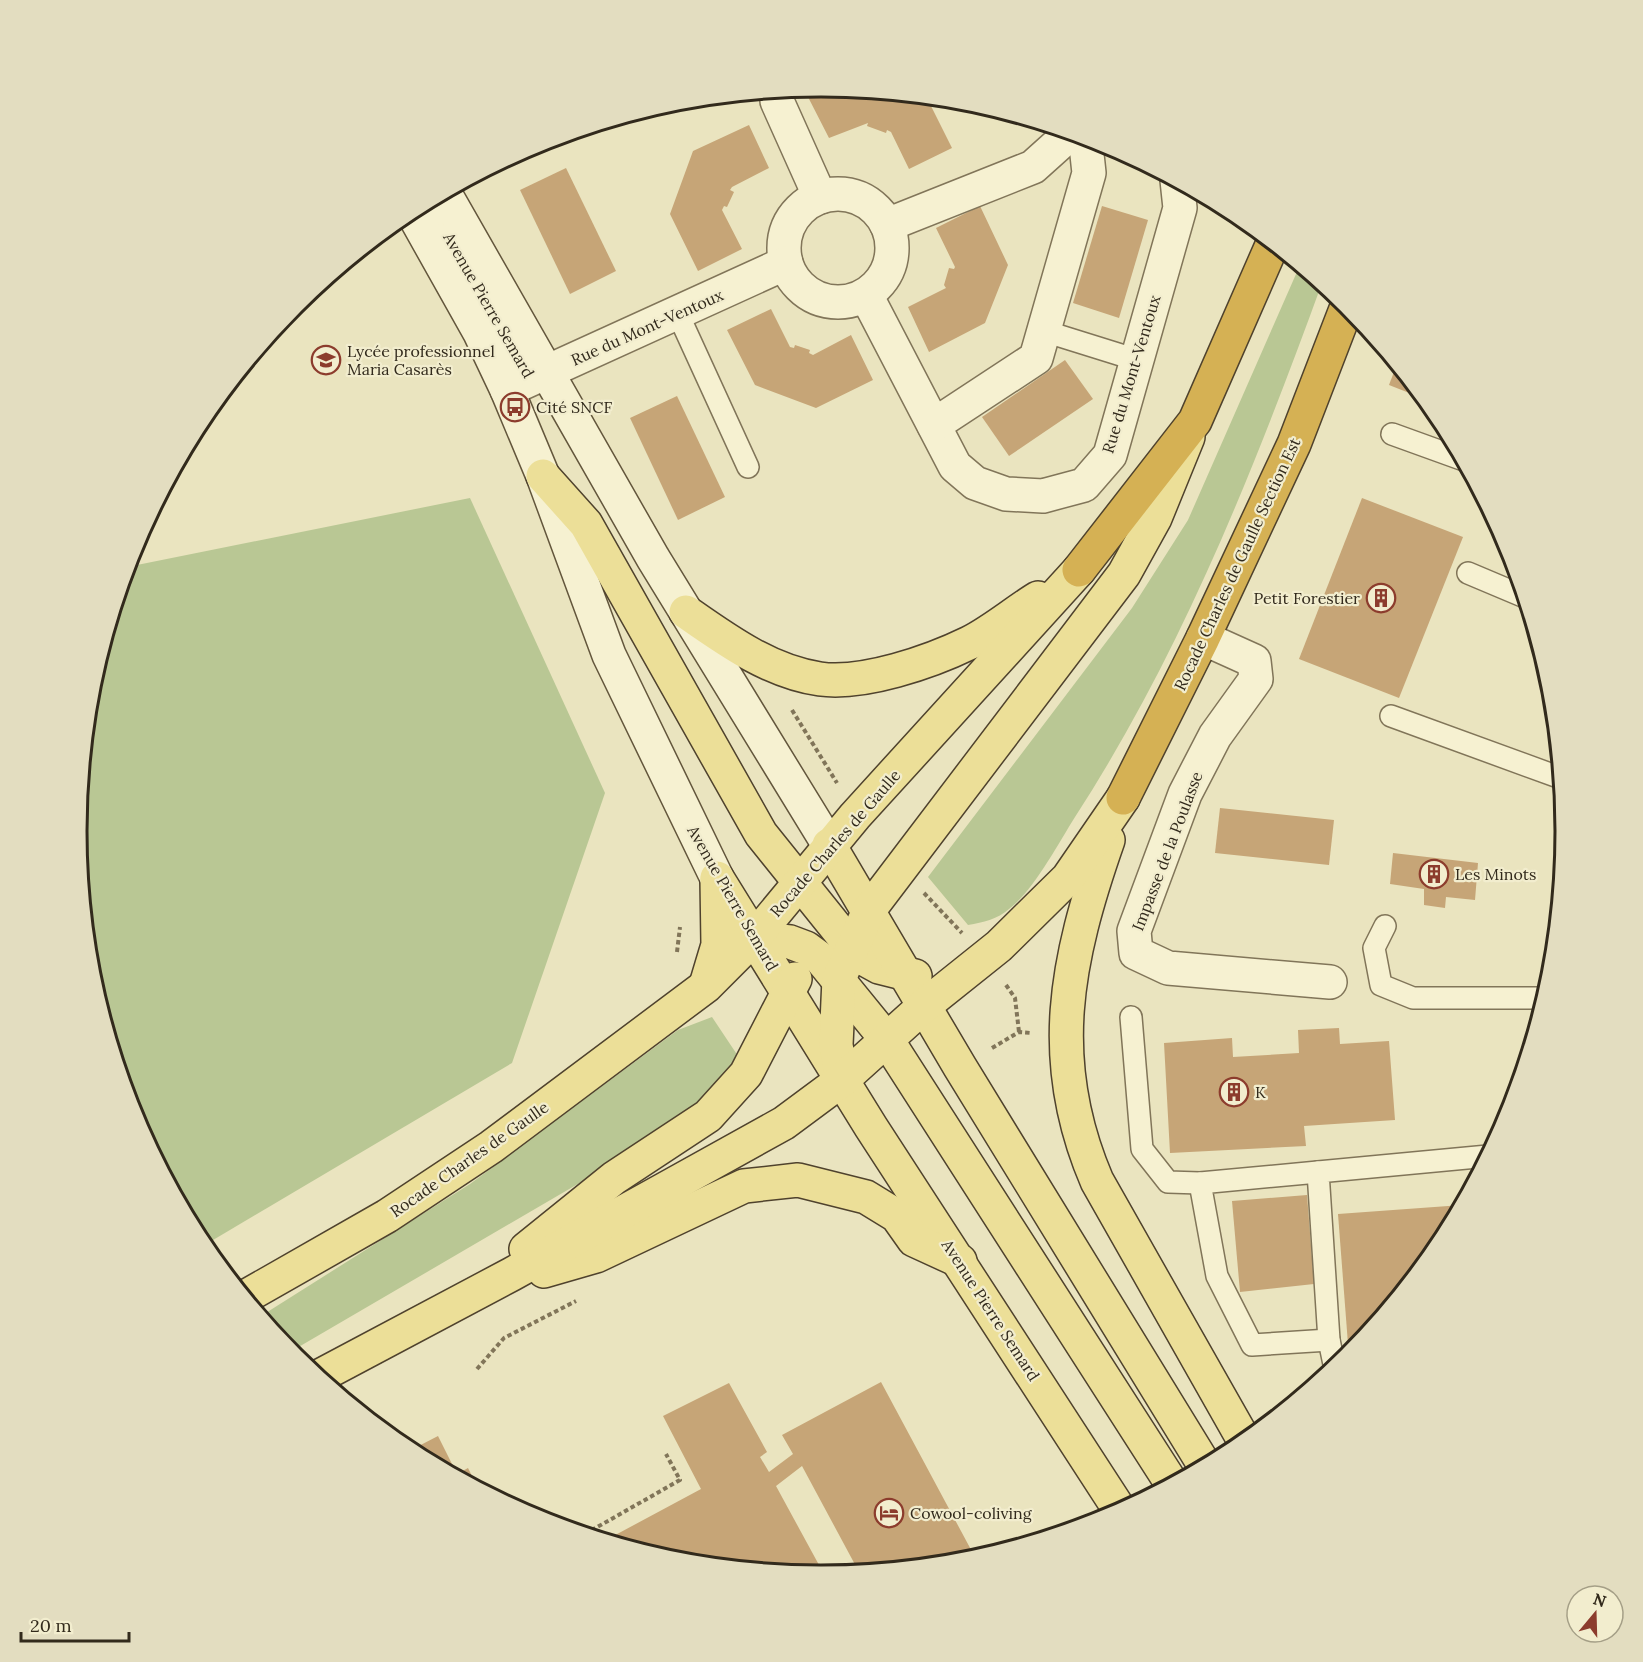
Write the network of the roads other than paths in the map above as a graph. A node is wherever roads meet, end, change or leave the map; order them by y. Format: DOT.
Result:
graph roads {
  1 [pos="777,98"];
  2 [pos="1065,138"];
  3 [pos="1086,146"];
  4 [pos="1178,189"];
  5 [pos="820,197"];
  6 [pos="447,199"];
  7 [pos="421,215"];
  8 [pos="887,225"];
  9 [pos="1270,249"];
  10 [pos="786,263"];
  11 [pos="866,295"];
  12 [pos="678,315"];
  13 [pos="1345,315"];
  14 [pos="1044,331"];
  15 [pos="1137,360"];
  16 [pos="528,380"];
  17 [pos="1195,421"];
  18 [pos="933,425"];
  19 [pos="1392,434"];
  20 [pos="1453,456"];
  21 [pos="748,467"];
  22 [pos="543,476"];
  23 [pos="1079,570"];
  24 [pos="1468,573"];
  25 [pos="1516,593"];
  26 [pos="686,612"];
  27 [pos="1203,638"];
  28 [pos="1391,716"];
  29 [pos="1553,775"];
  30 [pos="1123,798"];
  31 [pos="829,845"];
  32 [pos="717,878"];
  33 [pos="797,882"];
  34 [pos="818,907"];
  35 [pos="869,910"];
  36 [pos="1385,926"];
  37 [pos="754,938"];
  38 [pos="851,947"];
  39 [pos="806,948"];
  40 [pos="965,972"];
  41 [pos="906,976"];
  42 [pos="839,979"];
  43 [pos="1330,982"];
  44 [pos="706,986"];
  45 [pos="789,995"];
  46 [pos="1536,998"];
  47 [pos="924,1006"];
  48 [pos="1131,1017"];
  49 [pos="887,1040"];
  50 [pos="842,1080"];
  51 [pos="1480,1157"];
  52 [pos="1318,1172"];
  53 [pos="1200,1183"];
  54 [pos="960,1261"];
  55 [pos="474,1292"];
  56 [pos="251,1293"];
  57 [pos="1329,1340"];
  58 [pos="378,1346"];
  59 [pos="1333,1358"];
  60 [pos="326,1373"];
  61 [pos="331,1378"];
  62 [pos="1241,1434"];
  63 [pos="1201,1460"];
  64 [pos="1169,1478"];
  65 [pos="1116,1504"];
  1 -- 5 [label="street"];
  2 -- 8 [label="street"];
  3 -- 14 [label="street"];
  4 -- 15 [label="street, Rue du Mont-Ventoux"];
  5 -- 8 [label="street"];
  5 -- 10 [label="street"];
  6 -- 16 [label="street, Avenue Pierre Semard"];
  7 -- 16 [label="street, Avenue Pierre Semard"];
  8 -- 11 [label="street"];
  9 -- 17 [label="highway, Rocade Charles de Gaulle"];
  10 -- 11 [label="street"];
  10 -- 12 [label="street, Rue du Mont-Ventoux"];
  11 -- 18 [label="street, Rue du Mont-Ventoux"];
  12 -- 16 [label="street, Rue du Mont-Ventoux"];
  12 -- 21 [label="lane"];
  13 -- 27 [label="highway, Rocade Charles de Gaulle Section Est"];
  14 -- 15 [label="lane"];
  14 -- 18 [label="street"];
  15 -- 18 [label="street, Rue du Mont-Ventoux"];
  16 -- 22 [label="street, Avenue Pierre Semard"];
  16 -- 26 [label="street, Avenue Pierre Semard"];
  17 -- 23 [label="highway, Rocade Charles de Gaulle"];
  17 -- 35 [label="main road"];
  19 -- 20 [label="lane"];
  22 -- 32 [label="street, Avenue Pierre Semard"];
  22 -- 33 [label="main road"];
  23 -- 26 [label="main road"];
  23 -- 31 [label="main road, Rocade Charles de Gaulle"];
  24 -- 25 [label="lane"];
  26 -- 31 [label="street, Avenue Pierre Semard"];
  27 -- 30 [label="highway, Rocade Charles de Gaulle Section Est"];
  27 -- 43 [label="street, Impasse de la Poulasse"];
  28 -- 29 [label="lane"];
  30 -- 40 [label="main road"];
  30 -- 62 [label="main road"];
  31 -- 33 [label="main road, Rocade Charles de Gaulle"];
  31 -- 34 [label="main road"];
  31 -- 35 [label="main road, Avenue Pierre Semard"];
  32 -- 37 [label="main road, Avenue Pierre Semard"];
  32 -- 44 [label="main road"];
  33 -- 34 [label="main road"];
  33 -- 37 [label="main road, Rocade Charles de Gaulle"];
  34 -- 38 [label="main road"];
  34 -- 39 [label="main road"];
  35 -- 38 [label="main road"];
  35 -- 41 [label="main road, Avenue Pierre Semard"];
  36 -- 46 [label="lane"];
  37 -- 39 [label="main road"];
  37 -- 44 [label="main road, Rocade Charles de Gaulle"];
  37 -- 45 [label="main road, Avenue Pierre Semard"];
  38 -- 41 [label="main road"];
  38 -- 42 [label="main road"];
  39 -- 42 [label="main road"];
  39 -- 45 [label="main road"];
  40 -- 41 [label="main road"];
  40 -- 47 [label="main road"];
  41 -- 47 [label="main road, Avenue Pierre Semard"];
  42 -- 49 [label="main road"];
  42 -- 50 [label="main road"];
  44 -- 56 [label="main road, Rocade Charles de Gaulle"];
  45 -- 50 [label="main road, Avenue Pierre Semard"];
  45 -- 55 [label="main road"];
  47 -- 49 [label="main road"];
  47 -- 63 [label="main road, Avenue Pierre Semard"];
  48 -- 53 [label="lane"];
  49 -- 50 [label="main road"];
  49 -- 64 [label="main road"];
  50 -- 54 [label="main road, Avenue Pierre Semard"];
  50 -- 55 [label="main road"];
  51 -- 52 [label="lane"];
  52 -- 53 [label="lane"];
  52 -- 57 [label="lane"];
  53 -- 57 [label="lane"];
  54 -- 55 [label="main road"];
  54 -- 65 [label="main road, Avenue Pierre Semard"];
  55 -- 58 [label="main road"];
  57 -- 59 [label="lane"];
  58 -- 60 [label="main road"];
  58 -- 61 [label="street"];
}
